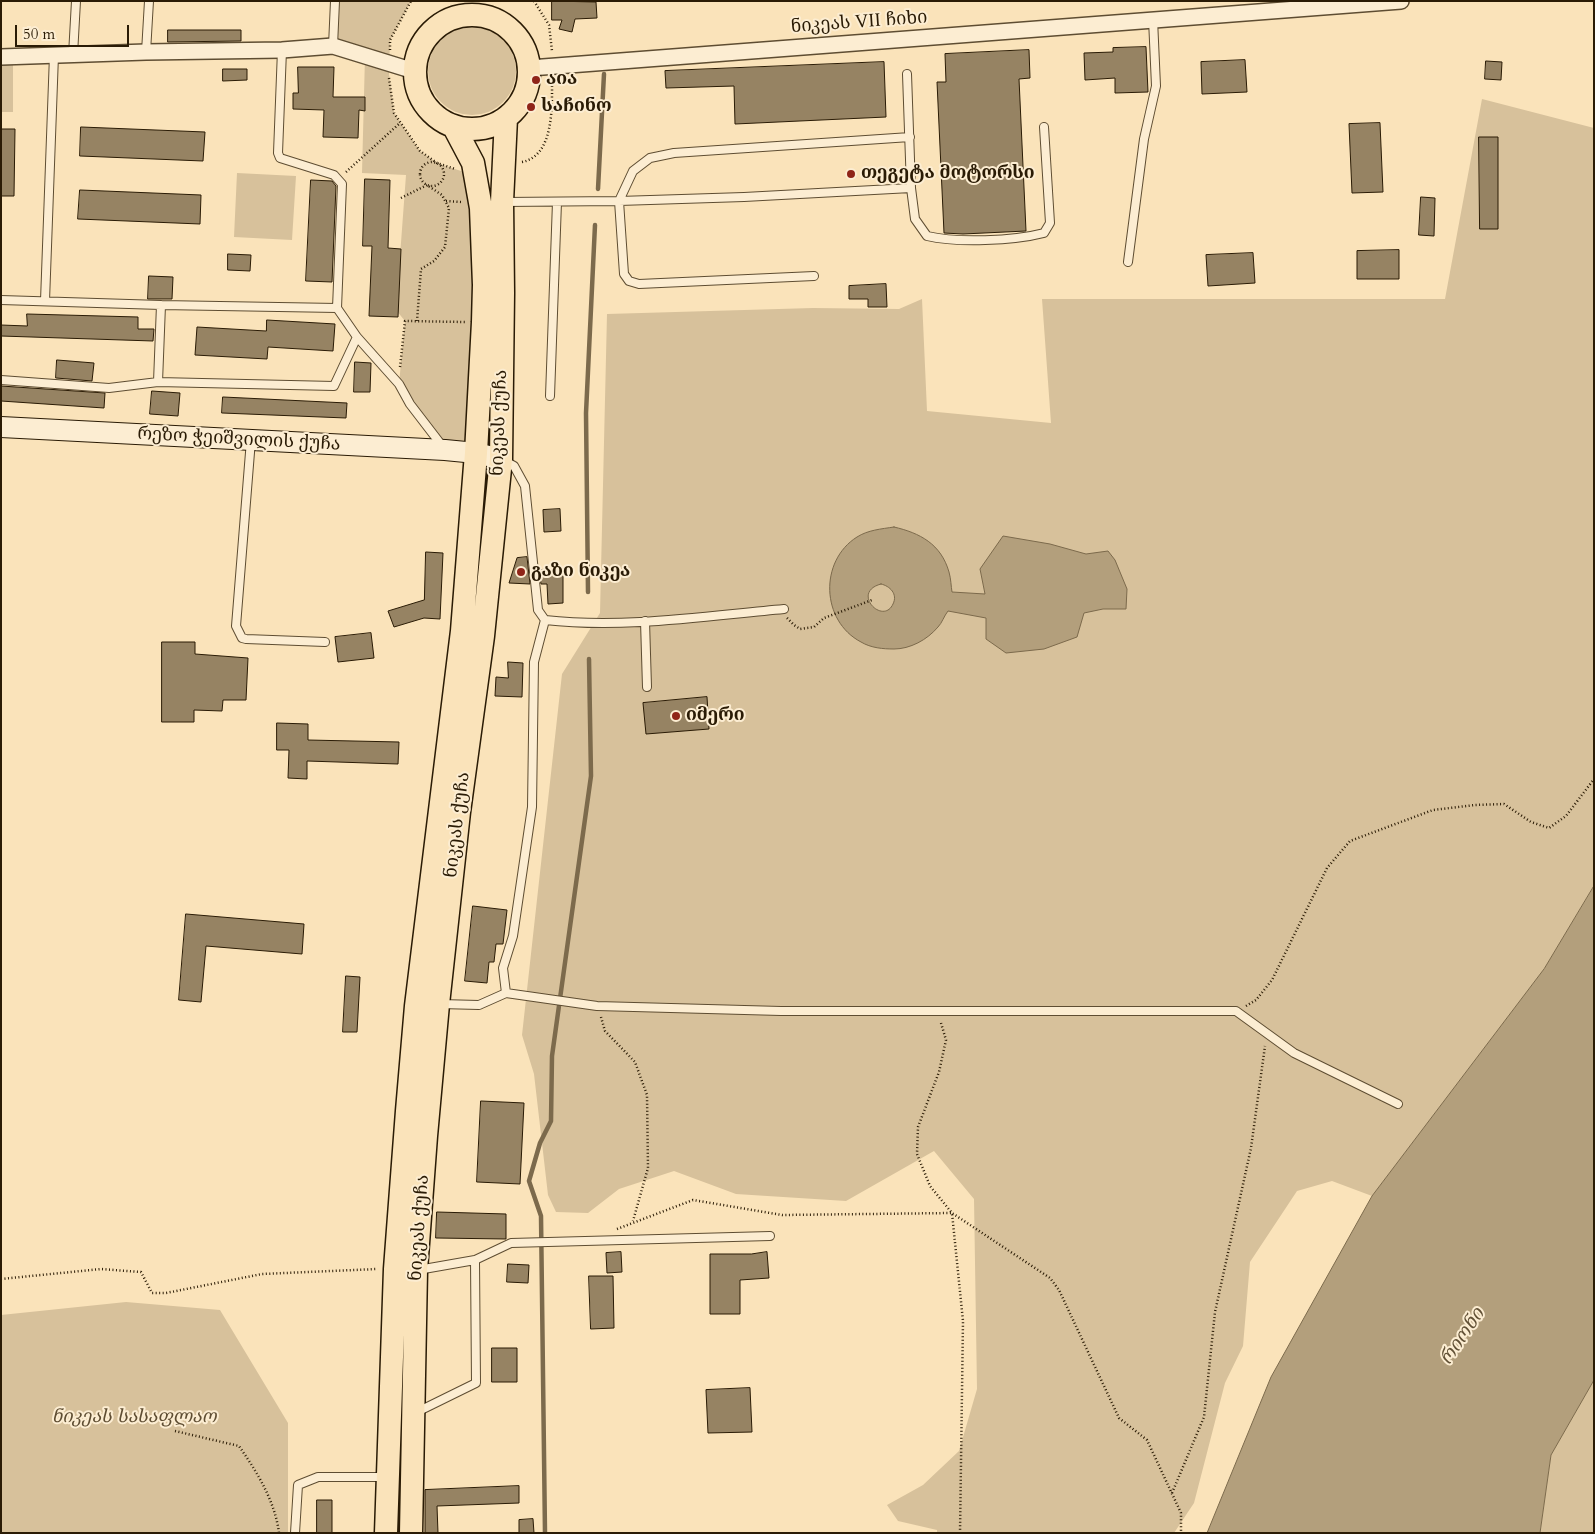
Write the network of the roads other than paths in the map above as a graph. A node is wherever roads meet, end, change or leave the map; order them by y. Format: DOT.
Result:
graph roads {
  1 [pos="76,1"];
  2 [pos="148,1"];
  3 [pos="335,1"];
  4 [pos="1401,1"];
  5 [pos="1354,3"];
  6 [pos="498,10"];
  7 [pos="444,12"];
  8 [pos="1153,19"];
  9 [pos="333,46"];
  10 [pos="282,50"];
  11 [pos="146,52"];
  12 [pos="73,54"];
  13 [pos="54,55"];
  14 [pos="1,57"];
  15 [pos="530,68"];
  16 [pos="414,71"];
  17 [pos="907,74"];
  18 [pos="506,118"];
  19 [pos="454,127"];
  20 [pos="1044,127"];
  21 [pos="910,137"];
  22 [pos="911,188"];
  23 [pos="619,201"];
  24 [pos="502,202"];
  25 [pos="558,202"];
  26 [pos="1128,262"];
  27 [pos="814,276"];
  28 [pos="1,300"];
  29 [pos="45,301"];
  30 [pos="161,305"];
  31 [pos="336,308"];
  32 [pos="357,337"];
  33 [pos="1,380"];
  34 [pos="158,382"];
  35 [pos="550,396"];
  36 [pos="1,427"];
  37 [pos="251,440"];
  38 [pos="446,450"];
  39 [pos="476,453"];
  40 [pos="501,459"];
  41 [pos="784,609"];
  42 [pos="545,620"];
  43 [pos="645,621"];
  44 [pos="325,642"];
  45 [pos="647,687"];
  46 [pos="506,993"];
  47 [pos="438,1004"];
  48 [pos="1398,1104"];
  49 [pos="770,1236"];
  50 [pos="475,1260"];
  51 [pos="405,1269"];
  52 [pos="413,1414"];
  53 [pos="388,1476"];
  54 [pos="295,1533"];
  55 [pos="386,1533"];
  56 [pos="411,1533"];
  1 -- 12 [label="lane"];
  2 -- 11 [label="lane"];
  3 -- 9 [label="lane"];
  4 -- 5 [label="street, ნიკეას VII ჩიხი"];
  5 -- 8 [label="street, ნიკეას VII ჩიხი"];
  6 -- 7 [label="main road, ნიკეას ქუჩა"];
  6 -- 15 [label="main road, ნიკეას ქუჩა"];
  7 -- 16 [label="main road, ნიკეას ქუჩა"];
  8 -- 15 [label="street, ნიკეას VII ჩიხი"];
  8 -- 26 [label="lane"];
  9 -- 10 [label="street"];
  9 -- 16 [label="street"];
  10 -- 11 [label="street"];
  10 -- 31 [label="lane"];
  11 -- 12 [label="street"];
  12 -- 13 [label="street"];
  13 -- 14 [label="street"];
  13 -- 29 [label="lane"];
  15 -- 18 [label="main road, ნიკეას ქუჩა"];
  16 -- 19 [label="main road, ნიკეას ქუჩა"];
  17 -- 21 [label="lane"];
  18 -- 19 [label="main road, ნიკეას ქუჩა"];
  18 -- 24 [label="main road, ნიკეას ქუჩა"];
  19 -- 39 [label="main road, ნიკეას ქუჩა"];
  20 -- 22 [label="lane"];
  21 -- 22 [label="lane"];
  21 -- 23 [label="lane"];
  22 -- 23 [label="lane"];
  23 -- 25 [label="lane"];
  23 -- 27 [label="lane"];
  24 -- 25 [label="lane"];
  24 -- 40 [label="main road, ნიკეას ქუჩა"];
  25 -- 35 [label="lane"];
  28 -- 29 [label="lane"];
  29 -- 30 [label="lane"];
  30 -- 31 [label="lane"];
  30 -- 34 [label="lane"];
  31 -- 32 [label="lane"];
  32 -- 34 [label="lane"];
  32 -- 38 [label="lane"];
  33 -- 34 [label="lane"];
  36 -- 37 [label="main road, რეზო ჭეიშვილის ქუჩა"];
  37 -- 38 [label="main road, რეზო ჭეიშვილის ქუჩა"];
  37 -- 44 [label="lane"];
  38 -- 39 [label="main road, რეზო ჭეიშვილის ქუჩა"];
  39 -- 40 [label="main road, რეზო ჭეიშვილის ქუჩა"];
  39 -- 51 [label="main road, ნიკეას ქუჩა"];
  40 -- 42 [label="lane"];
  40 -- 47 [label="main road, ნიკეას ქუჩა"];
  41 -- 43 [label="lane"];
  42 -- 43 [label="lane"];
  42 -- 46 [label="lane"];
  43 -- 45 [label="lane"];
  46 -- 47 [label="lane"];
  46 -- 48 [label="lane"];
  47 -- 51 [label="main road, ნიკეას ქუჩა"];
  49 -- 50 [label="lane"];
  50 -- 51 [label="lane"];
  50 -- 52 [label="lane"];
  51 -- 52 [label="main road, ნიკეას ქუჩა"];
  51 -- 53 [label="main road, ნიკეას ქუჩა"];
  52 -- 56 [label="main road, ნიკეას ქუჩა"];
  53 -- 54 [label="lane"];
  53 -- 55 [label="main road, ნიკეას ქუჩა"];
}
